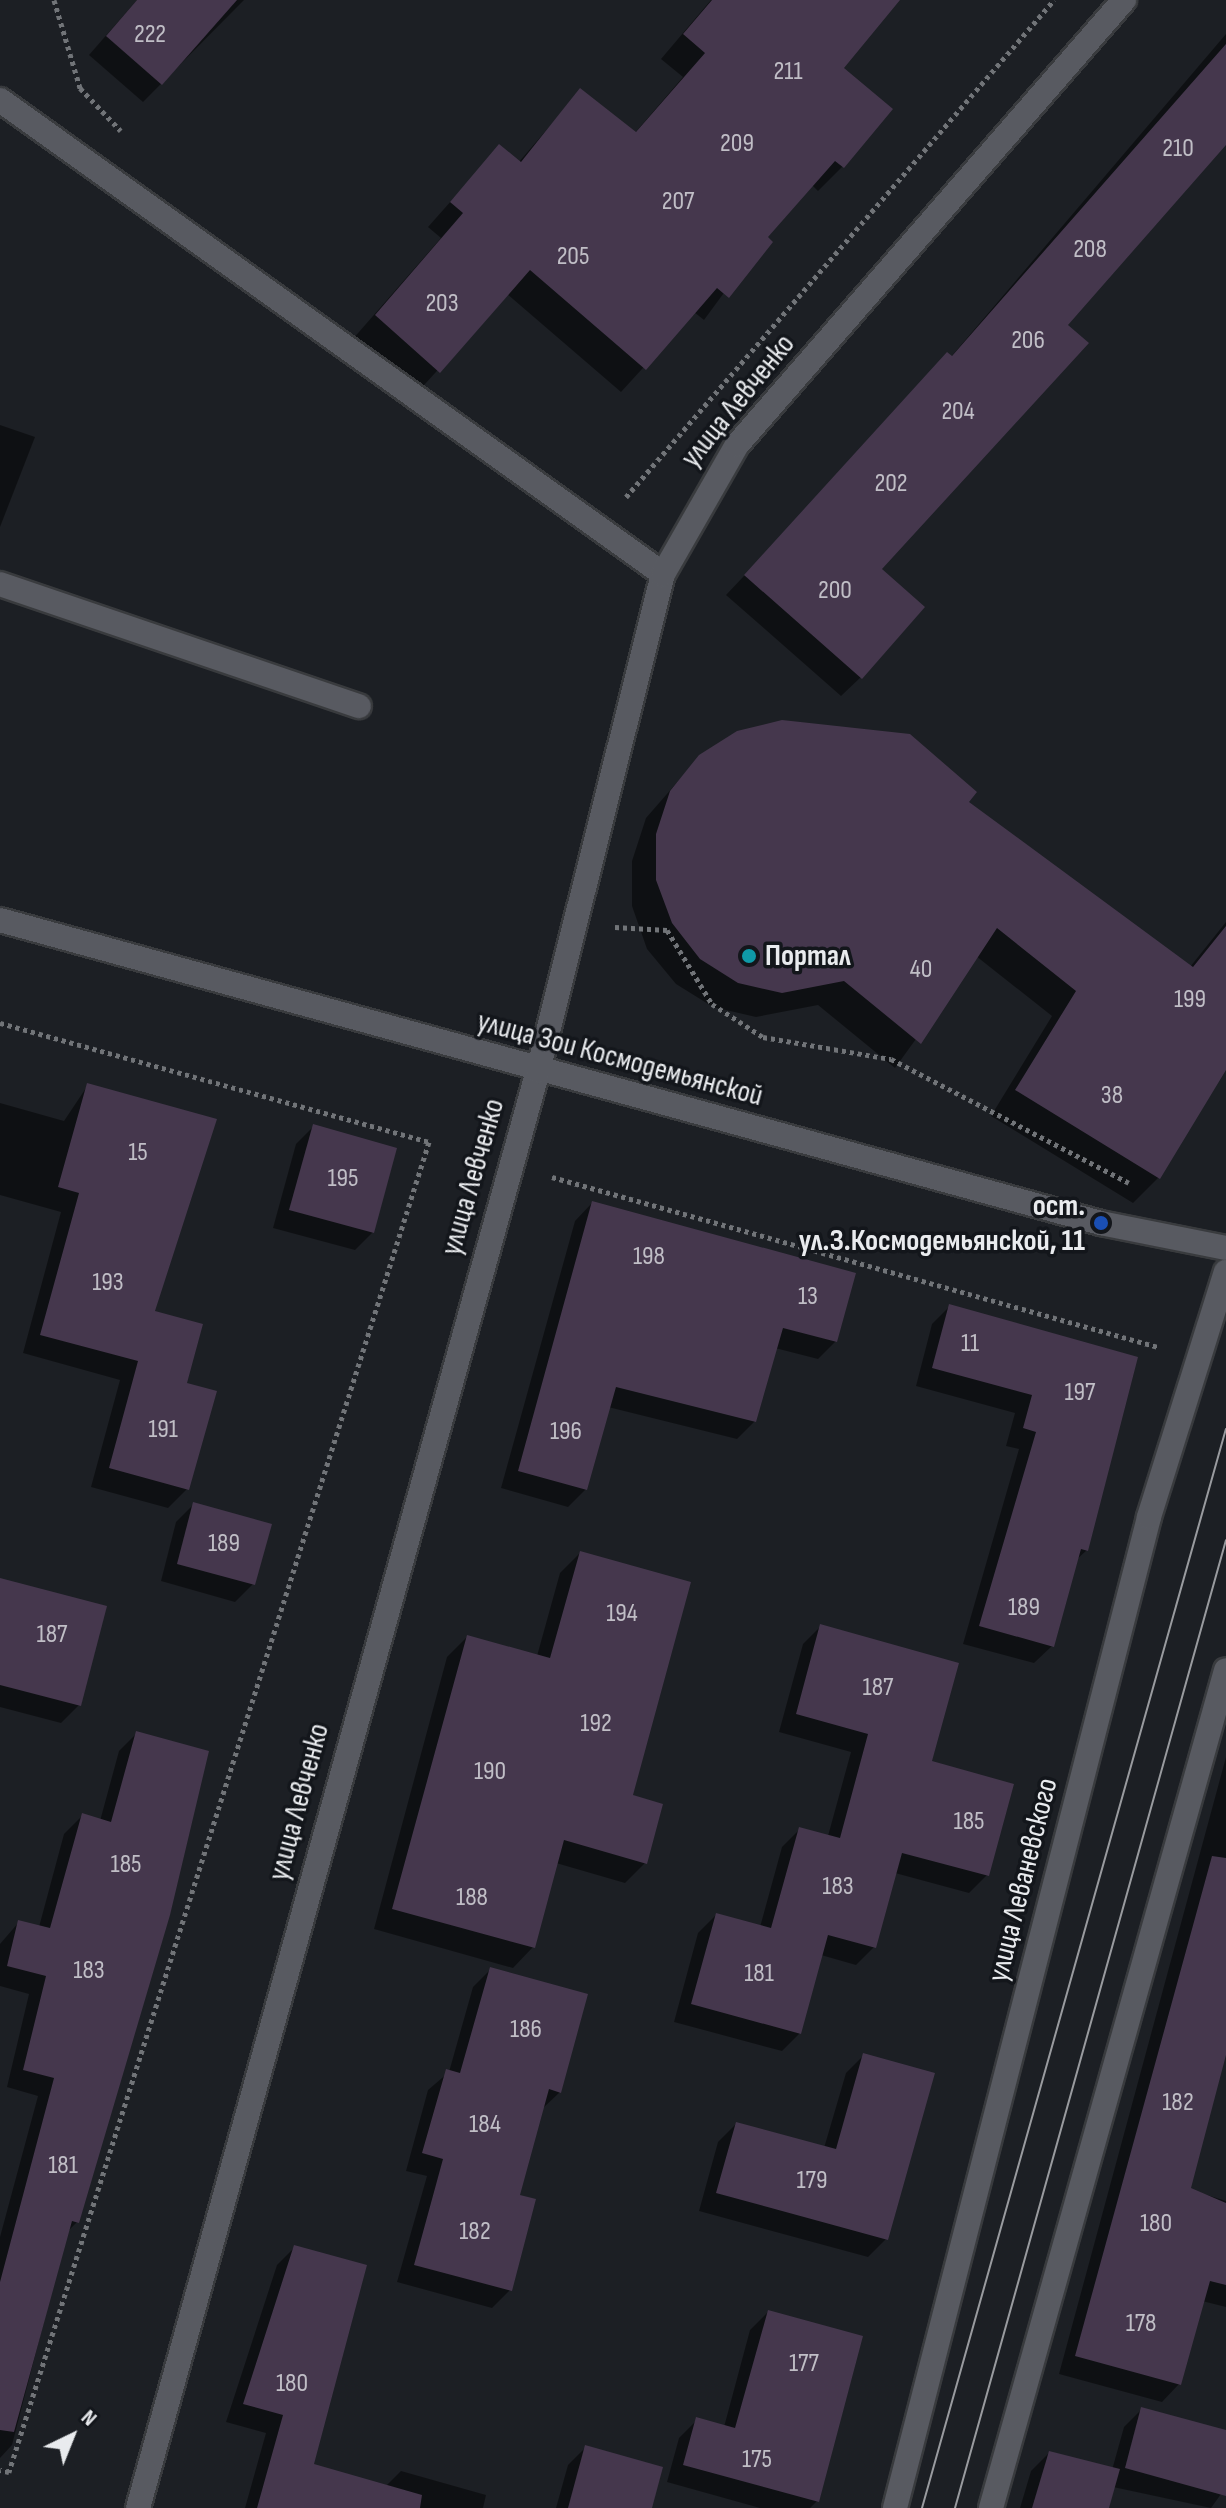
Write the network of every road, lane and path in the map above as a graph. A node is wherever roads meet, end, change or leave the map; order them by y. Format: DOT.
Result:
graph roads {
  1 [pos="54,0"];
  2 [pos="1054,0"];
  3 [pos="1124,0"];
  4 [pos="0,100"];
  5 [pos="131,142"];
  6 [pos="619,505"];
  7 [pos="663,574"];
  8 [pos="0,584"];
  9 [pos="359,706"];
  10 [pos="0,920"];
  11 [pos="609,927"];
  12 [pos="0,1023"];
  13 [pos="538,1071"];
  14 [pos="548,1176"];
  15 [pos="1145,1191"];
  16 [pos="1226,1248"];
  17 [pos="1226,1272"];
  18 [pos="1165,1349"];
  19 [pos="1226,1670"];
  20 [pos="0,2470"];
  21 [pos="138,2508"];
  22 [pos="895,2508"];
  23 [pos="991,2508"];
  1 -- 5 [label="path"];
  2 -- 6 [label="path"];
  3 -- 7 [label="street, улица Левченко"];
  4 -- 7 [label="street"];
  7 -- 13 [label="street, улица Левченко"];
  8 -- 9 [label="street"];
  10 -- 13 [label="street, улица Зои Космодемьянской"];
  11 -- 15 [label="path"];
  12 -- 20 [label="path"];
  13 -- 16 [label="street, улица Зои Космодемьянской"];
  13 -- 21 [label="street, улица Левченко"];
  14 -- 18 [label="path"];
  17 -- 22 [label="street, улица Леваневского"];
  19 -- 23 [label="street"];
}
